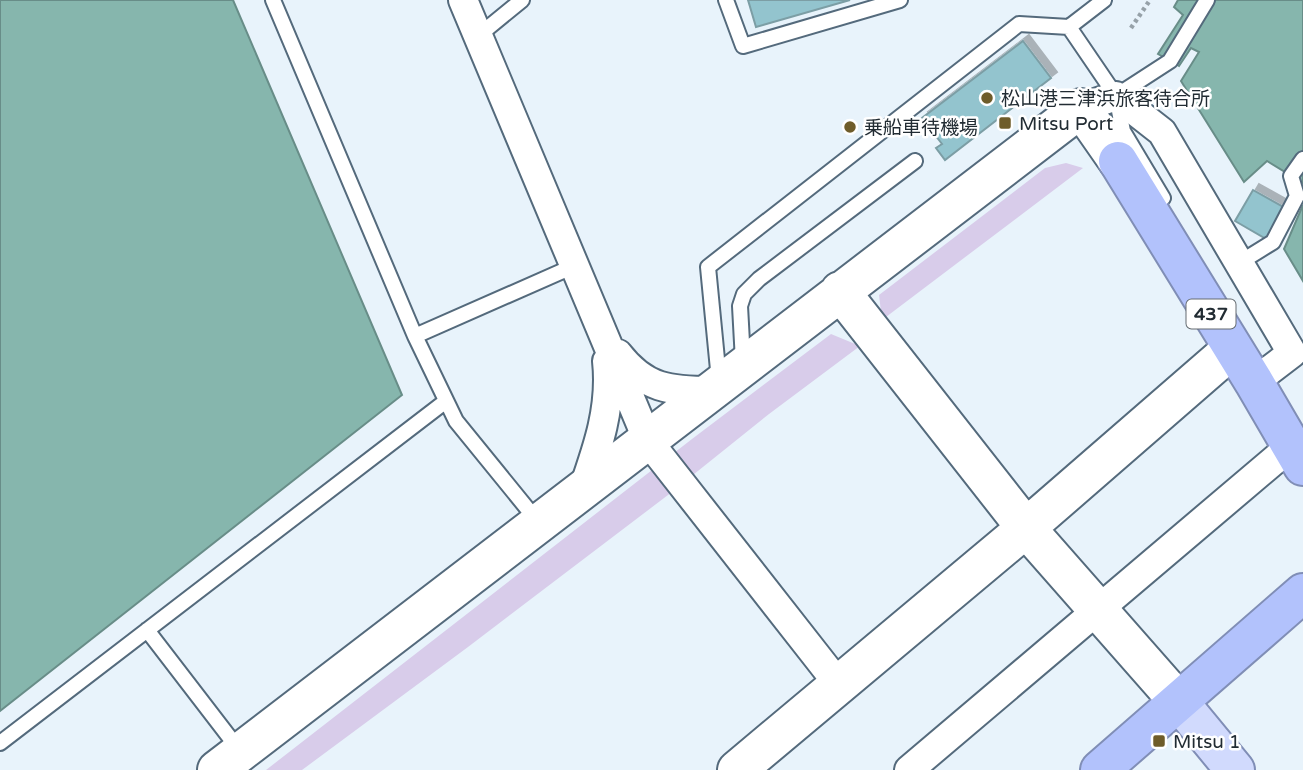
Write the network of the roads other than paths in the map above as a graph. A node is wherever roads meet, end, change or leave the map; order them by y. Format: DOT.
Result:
graph roads {
  1 [pos="273,0"];
  2 [pos="463,0"];
  3 [pos="522,0"];
  4 [pos="726,0"];
  5 [pos="900,0"];
  6 [pos="1104,0"];
  7 [pos="1207,0"];
  8 [pos="1069,27"];
  9 [pos="478,36"];
  10 [pos="1099,102"];
  11 [pos="1303,159"];
  12 [pos="915,161"];
  13 [pos="1118,161"];
  14 [pos="1174,216"];
  15 [pos="1240,263"];
  16 [pos="574,266"];
  17 [pos="840,291"];
  18 [pos="415,336"];
  19 [pos="605,339"];
  20 [pos="1253,365"];
  21 [pos="725,381"];
  22 [pos="446,401"];
  23 [pos="648,441"];
  24 [pos="1297,456"];
  25 [pos="583,491"];
  26 [pos="539,524"];
  27 [pos="1026,528"];
  28 [pos="1303,593"];
  29 [pos="1100,610"];
  30 [pos="148,630"];
  31 [pos="840,686"];
  32 [pos="1180,702"];
  33 [pos="0,743"];
  34 [pos="229,761"];
  35 [pos="760,763"];
  36 [pos="909,770"];
  37 [pos="1100,770"];
  38 [pos="1235,770"];
  1 -- 18 [label="lane"];
  2 -- 9 [label="street"];
  3 -- 9 [label="lane"];
  4 -- 5 [label="lane"];
  6 -- 8 [label="lane"];
  7 -- 10 [label="lane"];
  8 -- 10 [label="lane"];
  8 -- 21 [label="lane"];
  9 -- 16 [label="street"];
  10 -- 13 [label="street"];
  10 -- 14 [label="lane"];
  10 -- 15 [label="street"];
  10 -- 17 [label="street"];
  11 -- 15 [label="lane"];
  12 -- 21 [label="lane"];
  13 -- 20 [label="highway, 437"];
  15 -- 20 [label="street"];
  16 -- 18 [label="lane"];
  16 -- 19 [label="street"];
  17 -- 21 [label="street"];
  17 -- 27 [label="street"];
  18 -- 22 [label="lane"];
  19 -- 21 [label="street"];
  19 -- 23 [label="street"];
  19 -- 25 [label="street"];
  20 -- 24 [label="highway, 437"];
  20 -- 27 [label="street"];
  21 -- 23 [label="street"];
  22 -- 26 [label="lane"];
  22 -- 30 [label="lane"];
  23 -- 25 [label="street"];
  23 -- 31 [label="street"];
  24 -- 29 [label="street"];
  25 -- 26 [label="street"];
  26 -- 34 [label="street"];
  27 -- 29 [label="street"];
  27 -- 31 [label="street"];
  28 -- 32 [label="highway"];
  29 -- 32 [label="street"];
  29 -- 36 [label="street"];
  30 -- 33 [label="lane"];
  30 -- 34 [label="lane"];
  31 -- 35 [label="street"];
  32 -- 37 [label="highway"];
  32 -- 38 [label="main road"];
}
